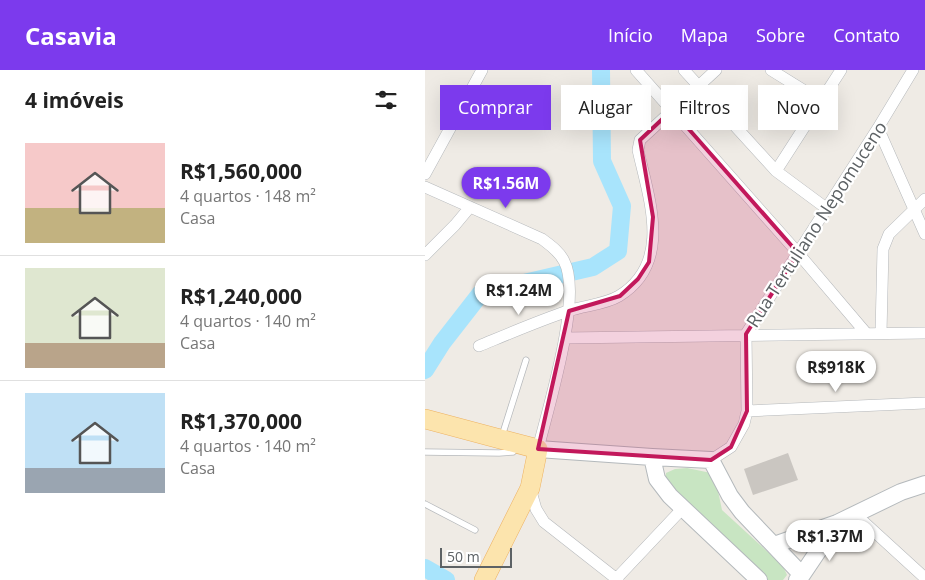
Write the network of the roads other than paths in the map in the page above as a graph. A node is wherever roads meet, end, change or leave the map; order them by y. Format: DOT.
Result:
graph roads {
  1 [pos="482,70"];
  2 [pos="636,70"];
  3 [pos="684,70"];
  4 [pos="716,70"];
  5 [pos="771,70"];
  6 [pos="841,70"];
  7 [pos="913,70"];
  8 [pos="699,85"];
  9 [pos="795,85"];
  10 [pos="831,85"];
  11 [pos="661,98"];
  12 [pos="661,120"];
  13 [pos="878,128"];
  14 [pos="690,130"];
  15 [pos="740,130"];
  16 [pos="803,130"];
  17 [pos="777,171"];
  18 [pos="425,174"];
  19 [pos="425,187"];
  20 [pos="925,199"];
  21 [pos="470,207"];
  22 [pos="827,208"];
  23 [pos="914,209"];
  24 [pos="925,234"];
  25 [pos="798,253"];
  26 [pos="425,255"];
  27 [pos="569,311"];
  28 [pos="866,333"];
  29 [pos="881,333"];
  30 [pos="925,333"];
  31 [pos="746,334"];
  32 [pos="565,338"];
  33 [pos="479,346"];
  34 [pos="526,360"];
  35 [pos="925,403"];
  36 [pos="747,411"];
  37 [pos="425,419"];
  38 [pos="501,438"];
  39 [pos="519,443"];
  40 [pos="538,449"];
  41 [pos="425,452"];
  42 [pos="652,457"];
  43 [pos="711,460"];
  44 [pos="925,484"];
  45 [pos="530,488"];
  46 [pos="425,504"];
  47 [pos="683,508"];
  48 [pos="855,514"];
  49 [pos="837,523"];
  50 [pos="475,530"];
  51 [pos="774,545"];
  52 [pos="800,578"];
  53 [pos="925,578"];
  54 [pos="617,579"];
  55 [pos="484,580"];
  56 [pos="759,580"];
  1 -- 18 [label="street"];
  2 -- 11 [label="street"];
  3 -- 8 [label="street"];
  4 -- 8 [label="street"];
  5 -- 9 [label="street"];
  6 -- 10 [label="street"];
  7 -- 13 [label="street, Rua Tertuliano Nepomuceno"];
  12 -- 27 [label="street"];
  13 -- 22 [label="street, Rua Tertuliano Nepomuceno"];
  13 -- 23 [label="street"];
  14 -- 25 [label="street"];
  15 -- 17 [label="street"];
  16 -- 17 [label="street"];
  17 -- 22 [label="street"];
  19 -- 21 [label="street"];
  20 -- 23 [label="street"];
  21 -- 26 [label="street"];
  21 -- 27 [label="street"];
  22 -- 25 [label="street, Rua Tertuliano Nepomuceno"];
  23 -- 24 [label="street"];
  23 -- 29 [label="street"];
  25 -- 28 [label="street"];
  25 -- 31 [label="street, Rua Tertuliano Nepomuceno"];
  27 -- 32 [label="street"];
  27 -- 33 [label="street"];
  28 -- 29 [label="street"];
  28 -- 31 [label="street"];
  29 -- 30 [label="street"];
  31 -- 32 [label="street"];
  31 -- 36 [label="street, Rua Tertuliano Nepomuceno"];
  32 -- 40 [label="street"];
  34 -- 38 [label="lane"];
  35 -- 36 [label="street"];
  36 -- 43 [label="street, Rua Tertuliano Nepomuceno"];
  37 -- 38 [label="main road"];
  38 -- 39 [label="main road"];
  39 -- 40 [label="main road"];
  39 -- 41 [label="lane"];
  40 -- 42 [label="street"];
  40 -- 45 [label="main road"];
  42 -- 43 [label="street"];
  42 -- 47 [label="street"];
  43 -- 51 [label="street"];
  44 -- 48 [label="street"];
  45 -- 54 [label="street"];
  45 -- 55 [label="main road"];
  46 -- 50 [label="lane"];
  47 -- 54 [label="street"];
  47 -- 56 [label="street"];
  48 -- 49 [label="street"];
  48 -- 53 [label="street"];
  49 -- 51 [label="street"];
  49 -- 52 [label="street"];
  51 -- 52 [label="street"];
}
